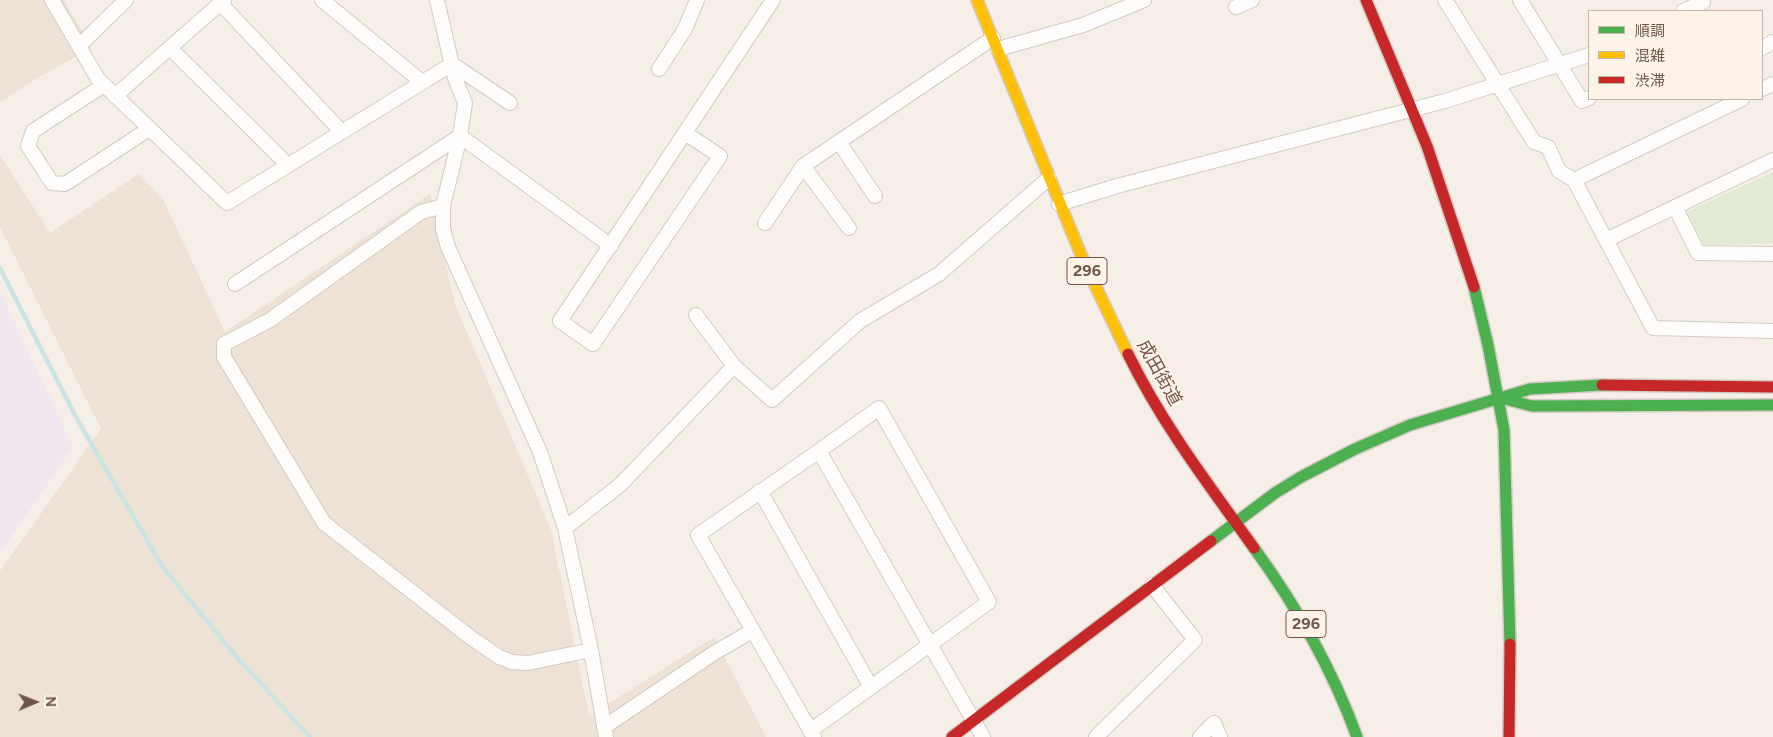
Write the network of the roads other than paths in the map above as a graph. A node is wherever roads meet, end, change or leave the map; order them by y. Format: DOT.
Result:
graph roads {
  1 [pos="52,0"];
  2 [pos="126,0"];
  3 [pos="322,0"];
  4 [pos="438,0"];
  5 [pos="697,0"];
  6 [pos="772,0"];
  7 [pos="977,0"];
  8 [pos="1144,0"];
  9 [pos="1252,0"];
  10 [pos="1366,0"];
  11 [pos="1445,0"];
  12 [pos="1520,0"];
  13 [pos="222,2"];
  14 [pos="1705,4"];
  15 [pos="1236,7"];
  16 [pos="1686,10"];
  17 [pos="996,43"];
  18 [pos="79,46"];
  19 [pos="170,48"];
  20 [pos="1588,55"];
  21 [pos="452,64"];
  22 [pos="1559,64"];
  23 [pos="659,69"];
  24 [pos="422,82"];
  25 [pos="1500,84"];
  26 [pos="104,85"];
  27 [pos="115,96"];
  28 [pos="1588,98"];
  29 [pos="1740,100"];
  30 [pos="510,103"];
  31 [pos="1414,108"];
  32 [pos="149,129"];
  33 [pos="342,132"];
  34 [pos="685,133"];
  35 [pos="460,136"];
  36 [pos="839,142"];
  37 [pos="1773,160"];
  38 [pos="288,165"];
  39 [pos="803,166"];
  40 [pos="1048,178"];
  41 [pos="1574,180"];
  42 [pos="875,196"];
  43 [pos="1059,204"];
  44 [pos="443,206"];
  45 [pos="1675,207"];
  46 [pos="765,224"];
  47 [pos="849,228"];
  48 [pos="1606,240"];
  49 [pos="611,246"];
  50 [pos="1773,254"];
  51 [pos="235,284"];
  52 [pos="696,315"];
  53 [pos="1773,331"];
  54 [pos="734,366"];
  55 [pos="1773,387"];
  56 [pos="1500,398"];
  57 [pos="1773,405"];
  58 [pos="819,451"];
  59 [pos="760,492"];
  60 [pos="1236,522"];
  61 [pos="565,528"];
  62 [pos="1152,585"];
  63 [pos="752,631"];
  64 [pos="930,646"];
  65 [pos="591,650"];
  66 [pos="871,687"];
  67 [pos="973,721"];
  68 [pos="605,732"];
  69 [pos="812,734"];
  70 [pos="952,737"];
  71 [pos="983,737"];
  72 [pos="1096,737"];
  73 [pos="1200,737"];
  74 [pos="1220,737"];
  75 [pos="1357,737"];
  76 [pos="1510,737"];
  1 -- 18 [label="street"];
  2 -- 18 [label="street"];
  3 -- 24 [label="street"];
  4 -- 21 [label="street"];
  5 -- 23 [label="street"];
  6 -- 34 [label="street"];
  7 -- 17 [label="main road, 成田街道 / 296"];
  8 -- 17 [label="street"];
  9 -- 15 [label="street"];
  10 -- 31 [label="main road"];
  11 -- 25 [label="street"];
  12 -- 22 [label="street"];
  13 -- 19 [label="street"];
  13 -- 33 [label="street"];
  14 -- 16 [label="street"];
  17 -- 36 [label="street"];
  17 -- 40 [label="main road, 成田街道 / 296"];
  18 -- 26 [label="street"];
  19 -- 27 [label="street"];
  19 -- 38 [label="street"];
  20 -- 22 [label="street"];
  21 -- 24 [label="street"];
  21 -- 30 [label="street"];
  21 -- 35 [label="street"];
  22 -- 25 [label="street"];
  22 -- 28 [label="street"];
  24 -- 33 [label="street"];
  25 -- 31 [label="street"];
  25 -- 41 [label="street"];
  26 -- 27 [label="street"];
  26 -- 32 [label="street"];
  27 -- 32 [label="street"];
  29 -- 41 [label="street"];
  31 -- 43 [label="street"];
  31 -- 56 [label="main road"];
  32 -- 38 [label="street"];
  33 -- 38 [label="street"];
  34 -- 49 [label="street"];
  34 -- 49 [label="street"];
  35 -- 44 [label="street"];
  35 -- 49 [label="street"];
  35 -- 51 [label="street"];
  36 -- 39 [label="street"];
  36 -- 42 [label="street"];
  37 -- 45 [label="street"];
  39 -- 46 [label="street"];
  39 -- 47 [label="street"];
  40 -- 43 [label="main road, 成田街道 / 296"];
  40 -- 54 [label="street"];
  41 -- 48 [label="street"];
  43 -- 60 [label="main road, 成田街道 / 296"];
  44 -- 61 [label="street"];
  44 -- 65 [label="street"];
  45 -- 48 [label="street"];
  45 -- 50 [label="street"];
  48 -- 53 [label="street"];
  52 -- 54 [label="street"];
  54 -- 61 [label="street"];
  55 -- 56 [label="main road"];
  56 -- 57 [label="main road"];
  56 -- 60 [label="main road"];
  56 -- 76 [label="main road"];
  58 -- 59 [label="street"];
  58 -- 64 [label="street"];
  58 -- 64 [label="street"];
  59 -- 63 [label="street"];
  59 -- 66 [label="street"];
  60 -- 62 [label="main road"];
  60 -- 75 [label="main road, 成田街道 / 296"];
  61 -- 65 [label="street"];
  62 -- 67 [label="main road"];
  62 -- 72 [label="street"];
  63 -- 68 [label="street"];
  63 -- 69 [label="street"];
  64 -- 66 [label="street"];
  64 -- 67 [label="street"];
  65 -- 68 [label="street"];
  66 -- 69 [label="street"];
  67 -- 70 [label="main road"];
  67 -- 71 [label="street"];
  73 -- 74 [label="street"];
}
